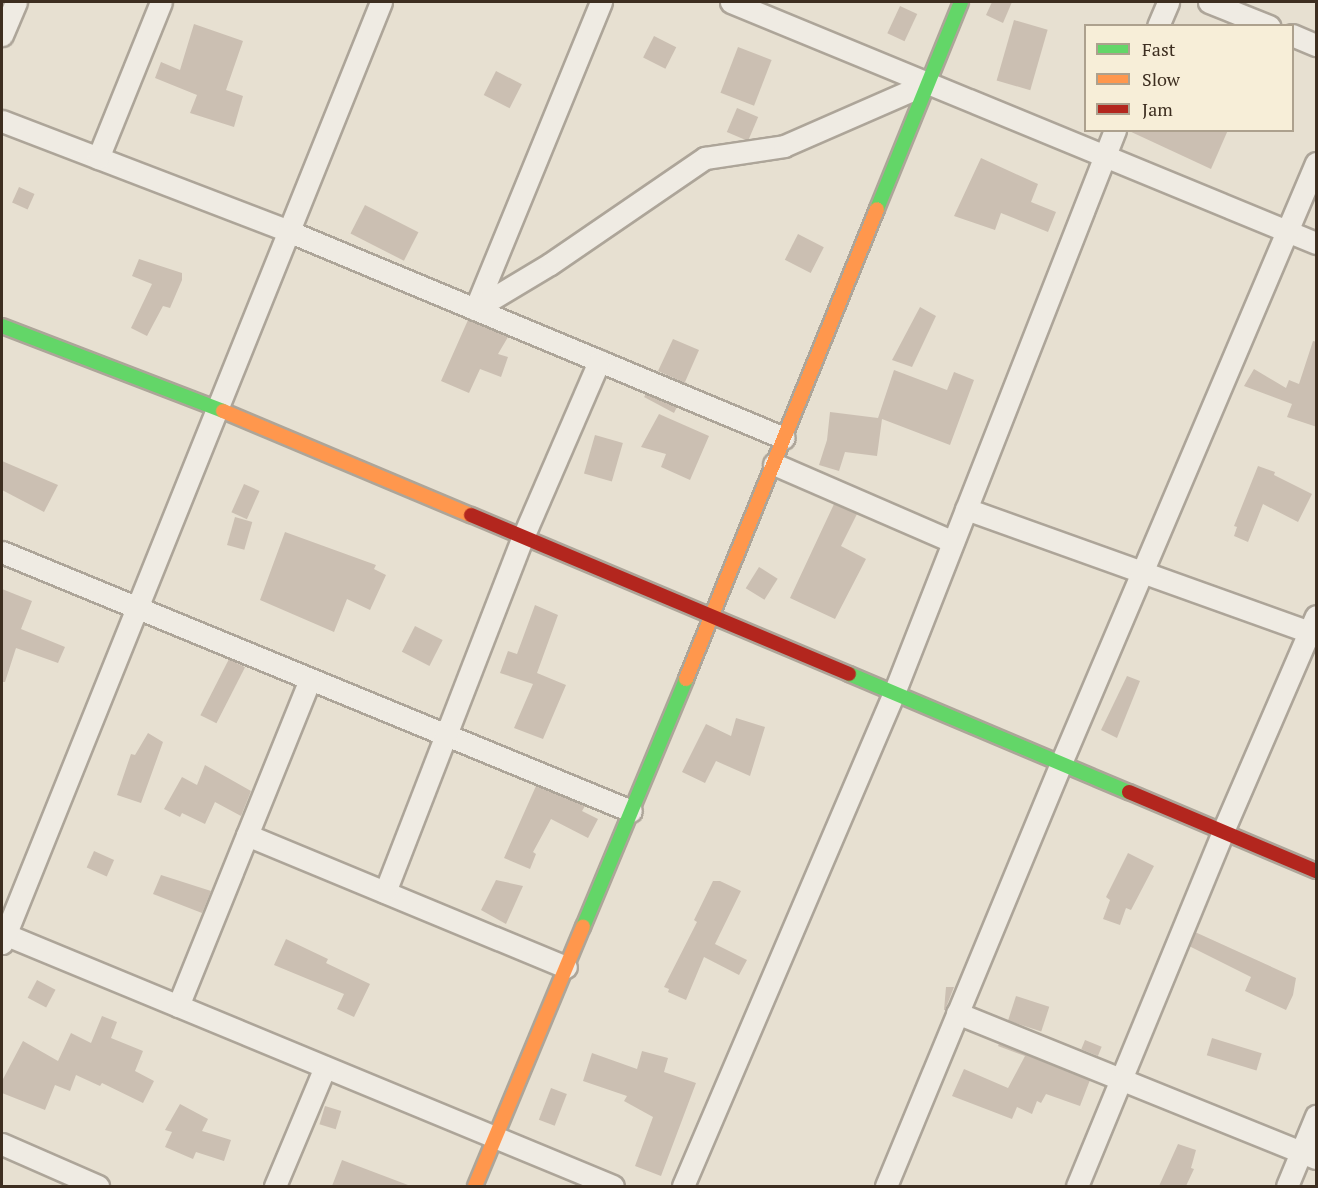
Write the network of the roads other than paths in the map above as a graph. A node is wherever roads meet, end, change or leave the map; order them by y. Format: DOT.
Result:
graph roads {
  1 [pos="16,2"];
  2 [pos="162,2"];
  3 [pos="381,2"];
  4 [pos="600,2"];
  5 [pos="731,2"];
  6 [pos="960,2"];
  7 [pos="1168,2"];
  8 [pos="1209,2"];
  9 [pos="773,10"];
  10 [pos="1159,24"];
  11 [pos="1264,24"];
  12 [pos="2,35"];
  13 [pos="1294,35"];
  14 [pos="1317,45"];
  15 [pos="928,82"];
  16 [pos="2,121"];
  17 [pos="1114,132"];
  18 [pos="1104,155"];
  19 [pos="98,158"];
  20 [pos="1317,163"];
  21 [pos="288,231"];
  22 [pos="1289,231"];
  23 [pos="1317,243"];
  24 [pos="474,309"];
  25 [pos="2,326"];
  26 [pos="599,361"];
  27 [pos="217,408"];
  28 [pos="784,438"];
  29 [pos="774,464"];
  30 [pos="966,509"];
  31 [pos="523,537"];
  32 [pos="953,542"];
  33 [pos="2,552"];
  34 [pos="1143,572"];
  35 [pos="136,609"];
  36 [pos="712,616"];
  37 [pos="1313,624"];
  38 [pos="310,680"];
  39 [pos="894,693"];
  40 [pos="446,735"];
  41 [pos="1061,763"];
  42 [pos="631,811"];
  43 [pos="1223,831"];
  44 [pos="247,835"];
  45 [pos="1317,871"];
  46 [pos="385,891"];
  47 [pos="3,937"];
  48 [pos="566,967"];
  49 [pos="178,1006"];
  50 [pos="957,1013"];
  51 [pos="325,1067"];
  52 [pos="1121,1079"];
  53 [pos="1317,1116"];
  54 [pos="495,1138"];
  55 [pos="2,1144"];
  56 [pos="1309,1155"];
  57 [pos="98,1186"];
  58 [pos="275,1186"];
  59 [pos="475,1186"];
  60 [pos="613,1186"];
  61 [pos="683,1186"];
  62 [pos="886,1186"];
  63 [pos="1077,1186"];
  64 [pos="1287,1186"];
  1 -- 12 [label="street"];
  2 -- 19 [label="street"];
  3 -- 21 [label="street"];
  4 -- 24 [label="street"];
  5 -- 9 [label="street"];
  6 -- 15 [label="street"];
  7 -- 10 [label="street"];
  8 -- 11 [label="street"];
  9 -- 15 [label="street"];
  13 -- 14 [label="street"];
  15 -- 18 [label="street"];
  15 -- 24 [label="street"];
  15 -- 28 [label="street"];
  16 -- 19 [label="street"];
  17 -- 18 [label="street"];
  18 -- 22 [label="street"];
  18 -- 30 [label="street"];
  19 -- 21 [label="street"];
  20 -- 22 [label="street"];
  21 -- 24 [label="street"];
  21 -- 27 [label="street"];
  22 -- 23 [label="street"];
  22 -- 34 [label="street"];
  24 -- 26 [label="street"];
  25 -- 27 [label="street"];
  26 -- 28 [label="street"];
  26 -- 31 [label="street"];
  27 -- 31 [label="street"];
  27 -- 35 [label="street"];
  28 -- 29 [label="street"];
  29 -- 32 [label="street"];
  29 -- 36 [label="street"];
  30 -- 32 [label="street"];
  30 -- 34 [label="street"];
  31 -- 36 [label="street"];
  31 -- 40 [label="street"];
  32 -- 39 [label="street"];
  33 -- 35 [label="street"];
  34 -- 37 [label="street"];
  34 -- 41 [label="street"];
  35 -- 38 [label="street"];
  35 -- 47 [label="street"];
  36 -- 39 [label="street"];
  36 -- 42 [label="street"];
  37 -- 43 [label="street"];
  38 -- 40 [label="street"];
  38 -- 44 [label="street"];
  39 -- 41 [label="street"];
  39 -- 61 [label="street"];
  40 -- 42 [label="street"];
  40 -- 46 [label="street"];
  41 -- 43 [label="street"];
  41 -- 50 [label="street"];
  42 -- 48 [label="street"];
  43 -- 45 [label="street"];
  43 -- 52 [label="street"];
  44 -- 46 [label="street"];
  44 -- 49 [label="street"];
  46 -- 48 [label="street"];
  47 -- 49 [label="street"];
  48 -- 54 [label="street"];
  49 -- 51 [label="street"];
  50 -- 52 [label="street"];
  50 -- 62 [label="street"];
  51 -- 54 [label="street"];
  51 -- 58 [label="street"];
  52 -- 56 [label="street"];
  52 -- 63 [label="street"];
  53 -- 56 [label="street"];
  54 -- 59 [label="street"];
  54 -- 60 [label="street"];
  55 -- 57 [label="street"];
  56 -- 64 [label="street"];
}
